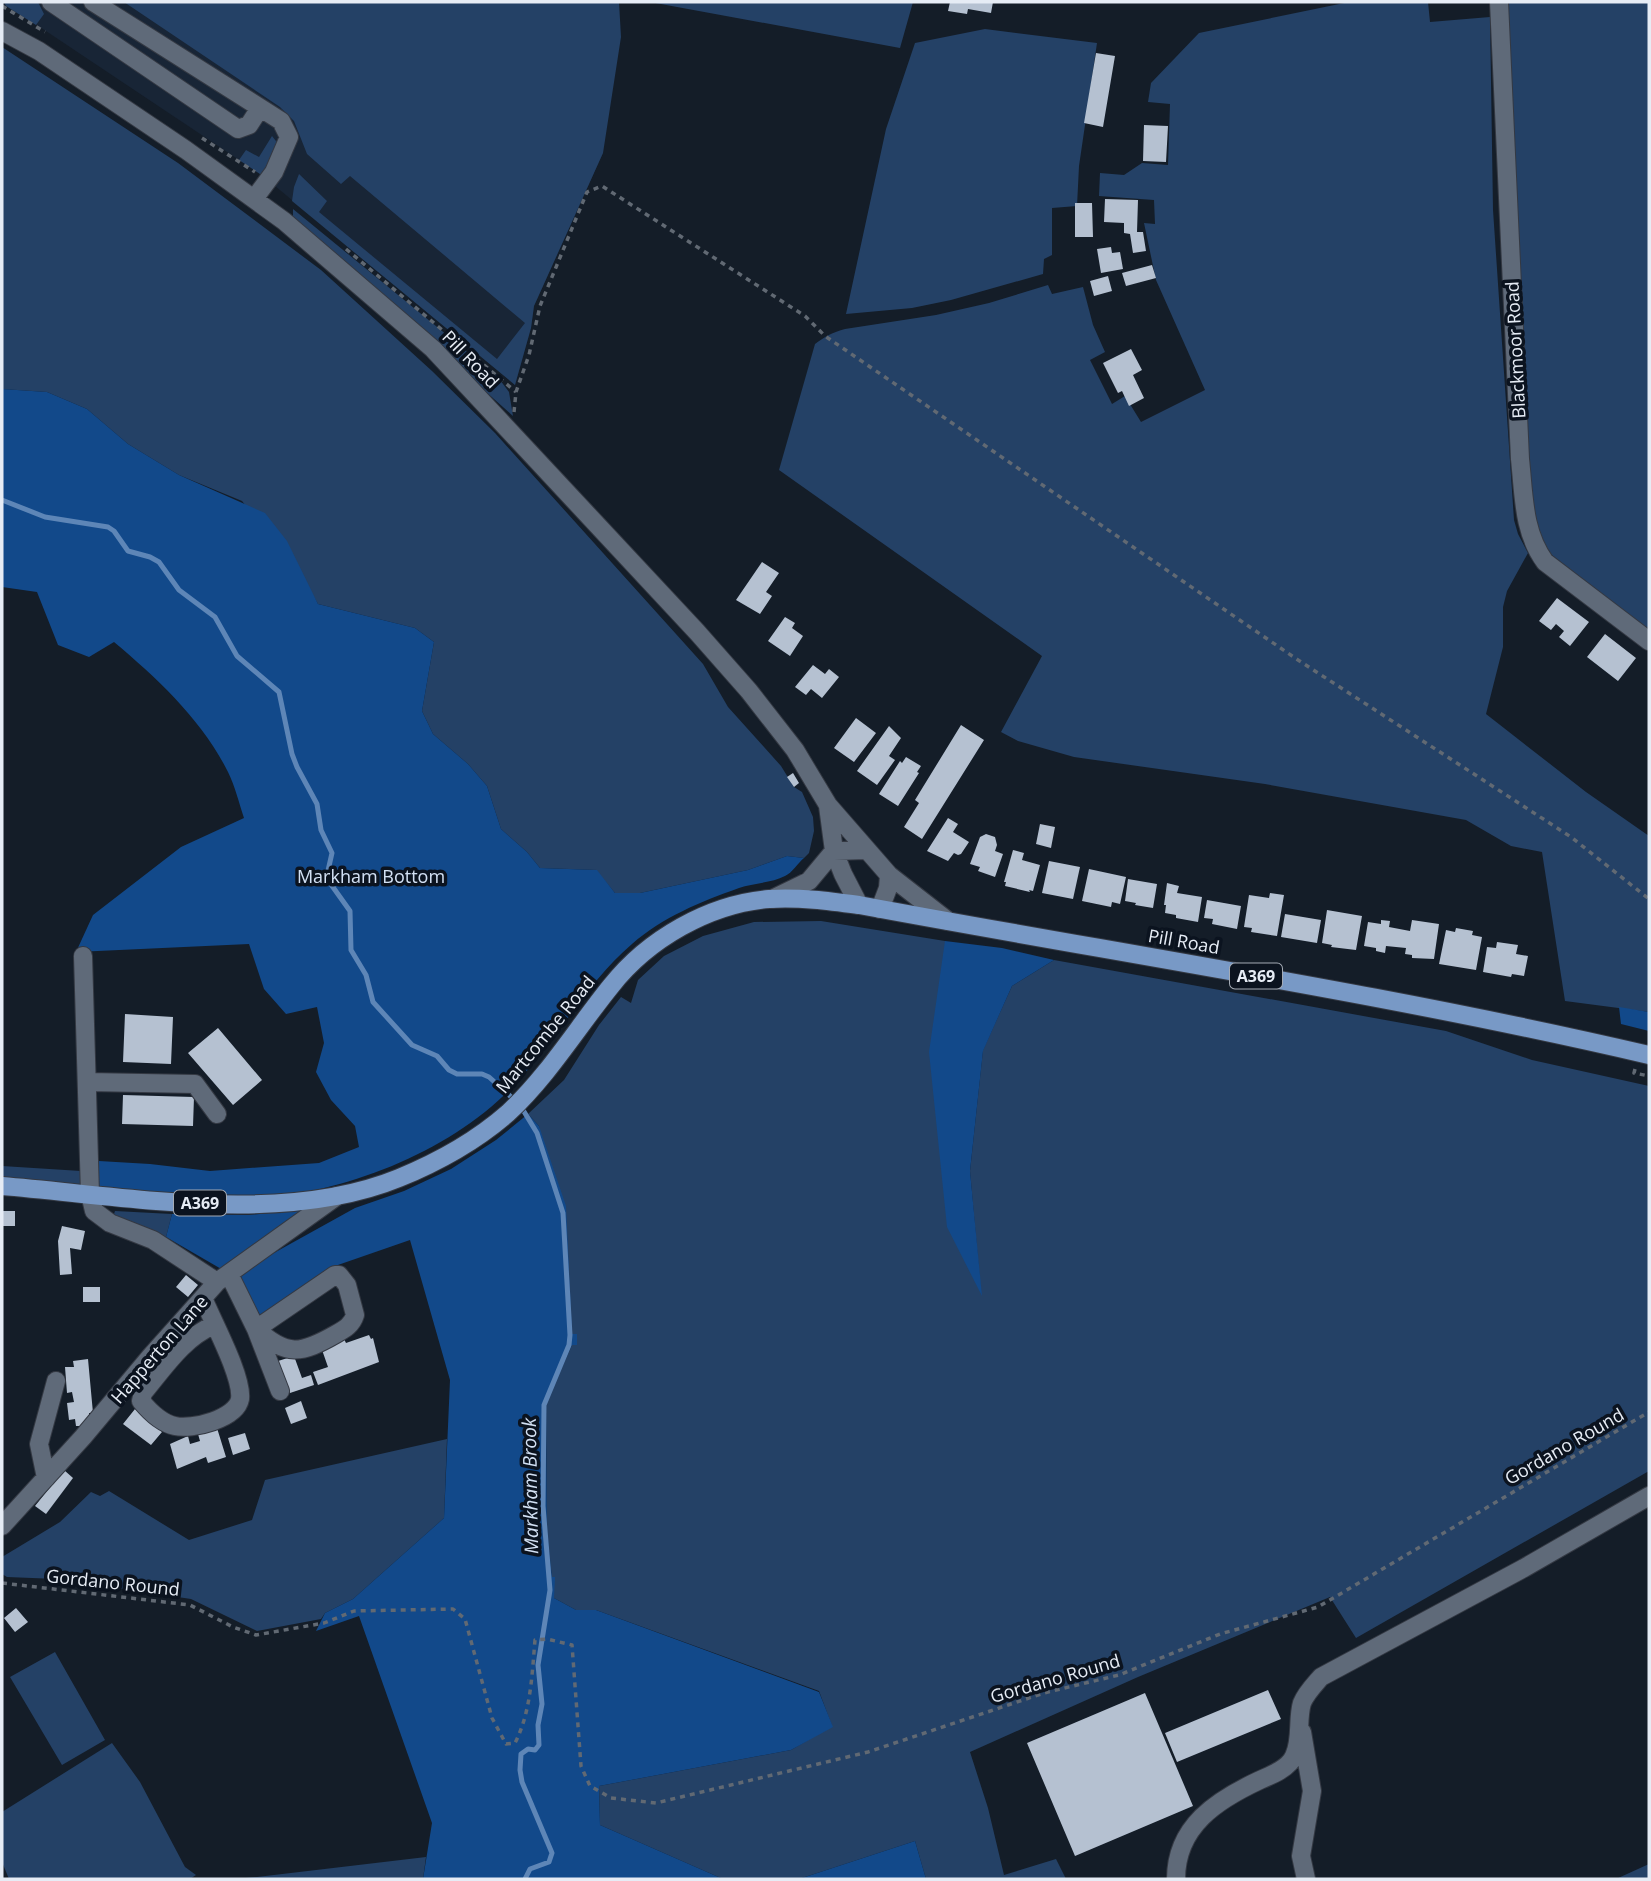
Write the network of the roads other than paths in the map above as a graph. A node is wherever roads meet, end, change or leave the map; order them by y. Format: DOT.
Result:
graph roads {
  1 [pos="51,2"];
  2 [pos="93,2"];
  3 [pos="1499,2"];
  4 [pos="2,31"];
  5 [pos="260,108"];
  6 [pos="254,199"];
  7 [pos="1649,641"];
  8 [pos="828,805"];
  9 [pos="866,850"];
  10 [pos="834,851"];
  11 [pos="889,875"];
  12 [pos="772,899"];
  13 [pos="859,905"];
  14 [pos="880,909"];
  15 [pos="948,921"];
  16 [pos="83,957"];
  17 [pos="1649,1055"];
  18 [pos="88,1082"];
  19 [pos="217,1114"];
  20 [pos="2,1186"];
  21 [pos="90,1194"];
  22 [pos="337,1196"];
  23 [pos="223,1278"];
  24 [pos="203,1298"];
  25 [pos="214,1325"];
  26 [pos="256,1329"];
  27 [pos="56,1381"];
  28 [pos="280,1391"];
  29 [pos="46,1478"];
  30 [pos="1649,1496"];
  31 [pos="2,1526"];
  32 [pos="1300,1722"];
  33 [pos="1176,1879"];
  34 [pos="1306,1879"];
  1 -- 5 [label="street"];
  2 -- 5 [label="street"];
  3 -- 7 [label="street, Blackmoor Road"];
  4 -- 6 [label="street, Pill Road"];
  5 -- 6 [label="street"];
  6 -- 8 [label="street, Pill Road"];
  8 -- 9 [label="street, Pill Road"];
  8 -- 10 [label="street, Pill Road"];
  9 -- 10 [label="street"];
  9 -- 11 [label="street, Pill Road"];
  10 -- 12 [label="street"];
  10 -- 13 [label="street, Pill Road"];
  11 -- 14 [label="street"];
  11 -- 15 [label="street, Pill Road"];
  12 -- 13 [label="main road, Martcombe Road / A369"];
  12 -- 22 [label="main road, Martcombe Road / A369"];
  13 -- 14 [label="main road, Martcombe Road / A369"];
  14 -- 15 [label="main road, Martcombe Road / A369"];
  15 -- 17 [label="main road, Pill Road / A369"];
  16 -- 18 [label="street"];
  18 -- 19 [label="street"];
  18 -- 21 [label="street"];
  20 -- 21 [label="main road, Martcombe Road / A369"];
  21 -- 22 [label="main road, Martcombe Road / A369"];
  21 -- 23 [label="street"];
  22 -- 23 [label="street, Happerton Lane"];
  23 -- 24 [label="street, Happerton Lane"];
  23 -- 26 [label="street"];
  24 -- 25 [label="street"];
  24 -- 29 [label="street, Happerton Lane"];
  25 -- 25 [label="street"];
  26 -- 26 [label="street"];
  26 -- 28 [label="street"];
  27 -- 29 [label="street"];
  29 -- 31 [label="street, Happerton Lane"];
  30 -- 32 [label="street"];
  32 -- 33 [label="street"];
  32 -- 34 [label="street"];
}
